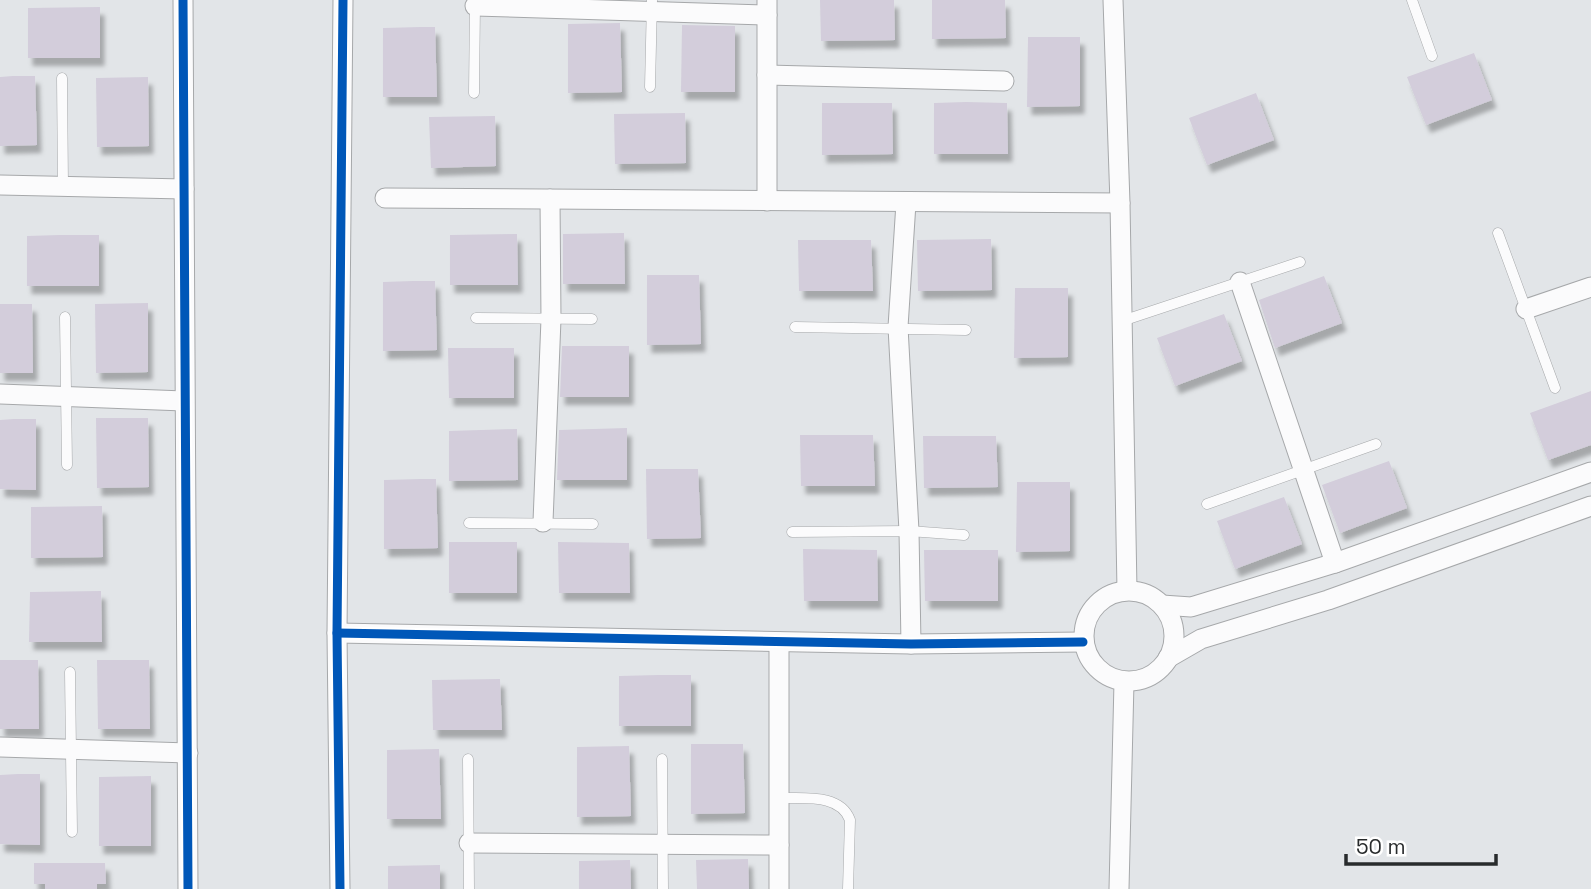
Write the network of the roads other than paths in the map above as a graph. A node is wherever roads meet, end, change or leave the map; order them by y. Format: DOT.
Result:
graph roads {
  1 [pos="183,0"];
  2 [pos="342,0"];
  3 [pos="1113,0"];
  4 [pos="1412,0"];
  5 [pos="475,3"];
  6 [pos="651,6"];
  7 [pos="767,7"];
  8 [pos="1432,56"];
  9 [pos="767,75"];
  10 [pos="62,78"];
  11 [pos="1004,81"];
  12 [pos="650,87"];
  13 [pos="474,93"];
  14 [pos="0,185"];
  15 [pos="63,186"];
  16 [pos="184,189"];
  17 [pos="386,198"];
  18 [pos="550,199"];
  19 [pos="767,201"];
  20 [pos="906,203"];
  21 [pos="1120,203"];
  22 [pos="1499,233"];
  23 [pos="1300,262"];
  24 [pos="1240,282"];
  25 [pos="1591,288"];
  26 [pos="1526,309"];
  27 [pos="65,317"];
  28 [pos="476,318"];
  29 [pos="592,318"];
  30 [pos="551,319"];
  31 [pos="1122,321"];
  32 [pos="795,327"];
  33 [pos="898,327"];
  34 [pos="966,330"];
  35 [pos="1555,388"];
  36 [pos="0,394"];
  37 [pos="66,396"];
  38 [pos="184,401"];
  39 [pos="1376,444"];
  40 [pos="67,465"];
  41 [pos="1304,470"];
  42 [pos="1591,472"];
  43 [pos="1206,504"];
  44 [pos="1591,506"];
  45 [pos="543,522"];
  46 [pos="469,523"];
  47 [pos="593,524"];
  48 [pos="909,531"];
  49 [pos="792,532"];
  50 [pos="964,535"];
  51 [pos="1335,563"];
  52 [pos="1127,590"];
  53 [pos="1162,605"];
  54 [pos="337,633"];
  55 [pos="779,642"];
  56 [pos="1083,642"];
  57 [pos="911,644"];
  58 [pos="1168,658"];
  59 [pos="70,672"];
  60 [pos="1124,682"];
  61 [pos="0,747"];
  62 [pos="71,747"];
  63 [pos="188,753"];
  64 [pos="468,759"];
  65 [pos="662,759"];
  66 [pos="779,798"];
  67 [pos="72,832"];
  68 [pos="469,843"];
  69 [pos="663,845"];
  70 [pos="779,845"];
  71 [pos="188,889"];
  72 [pos="340,889"];
  73 [pos="469,889"];
  74 [pos="663,889"];
  75 [pos="779,889"];
  76 [pos="848,889"];
  77 [pos="1119,889"];
  1 -- 16 [label="street"];
  2 -- 54 [label="street"];
  3 -- 21 [label="street"];
  4 -- 8 [label="lane"];
  5 -- 6 [label="street"];
  5 -- 13 [label="lane"];
  6 -- 7 [label="street"];
  6 -- 12 [label="lane"];
  7 -- 9 [label="street"];
  9 -- 11 [label="street"];
  9 -- 19 [label="street"];
  10 -- 15 [label="lane"];
  14 -- 15 [label="street"];
  15 -- 16 [label="street"];
  16 -- 38 [label="street"];
  17 -- 18 [label="street"];
  18 -- 19 [label="street"];
  18 -- 30 [label="street"];
  19 -- 20 [label="street"];
  20 -- 21 [label="street"];
  20 -- 33 [label="street"];
  21 -- 31 [label="street"];
  22 -- 26 [label="lane"];
  23 -- 24 [label="lane"];
  24 -- 31 [label="lane"];
  24 -- 41 [label="street"];
  25 -- 26 [label="street"];
  26 -- 35 [label="lane"];
  27 -- 37 [label="lane"];
  28 -- 30 [label="lane"];
  29 -- 30 [label="lane"];
  30 -- 45 [label="street"];
  31 -- 52 [label="street"];
  32 -- 33 [label="lane"];
  33 -- 34 [label="lane"];
  33 -- 48 [label="street"];
  36 -- 37 [label="street"];
  37 -- 38 [label="street"];
  37 -- 40 [label="lane"];
  38 -- 63 [label="street"];
  39 -- 41 [label="lane"];
  41 -- 43 [label="lane"];
  41 -- 51 [label="street"];
  42 -- 51 [label="street"];
  44 -- 58 [label="street"];
  45 -- 46 [label="lane"];
  45 -- 47 [label="lane"];
  48 -- 49 [label="lane"];
  48 -- 50 [label="lane"];
  48 -- 57 [label="street"];
  51 -- 53 [label="street"];
  52 -- 53 [label="street"];
  52 -- 56 [label="street"];
  53 -- 58 [label="street"];
  54 -- 55 [label="street"];
  54 -- 72 [label="street"];
  55 -- 57 [label="street"];
  55 -- 66 [label="street"];
  56 -- 57 [label="street"];
  56 -- 60 [label="street"];
  58 -- 60 [label="street"];
  59 -- 62 [label="lane"];
  60 -- 77 [label="street"];
  61 -- 62 [label="street"];
  62 -- 63 [label="street"];
  62 -- 67 [label="lane"];
  63 -- 71 [label="street"];
  64 -- 68 [label="lane"];
  65 -- 69 [label="lane"];
  66 -- 70 [label="street"];
  66 -- 76 [label="lane"];
  68 -- 69 [label="street"];
  68 -- 73 [label="lane"];
  69 -- 70 [label="street"];
  69 -- 74 [label="lane"];
  70 -- 75 [label="street"];
}
